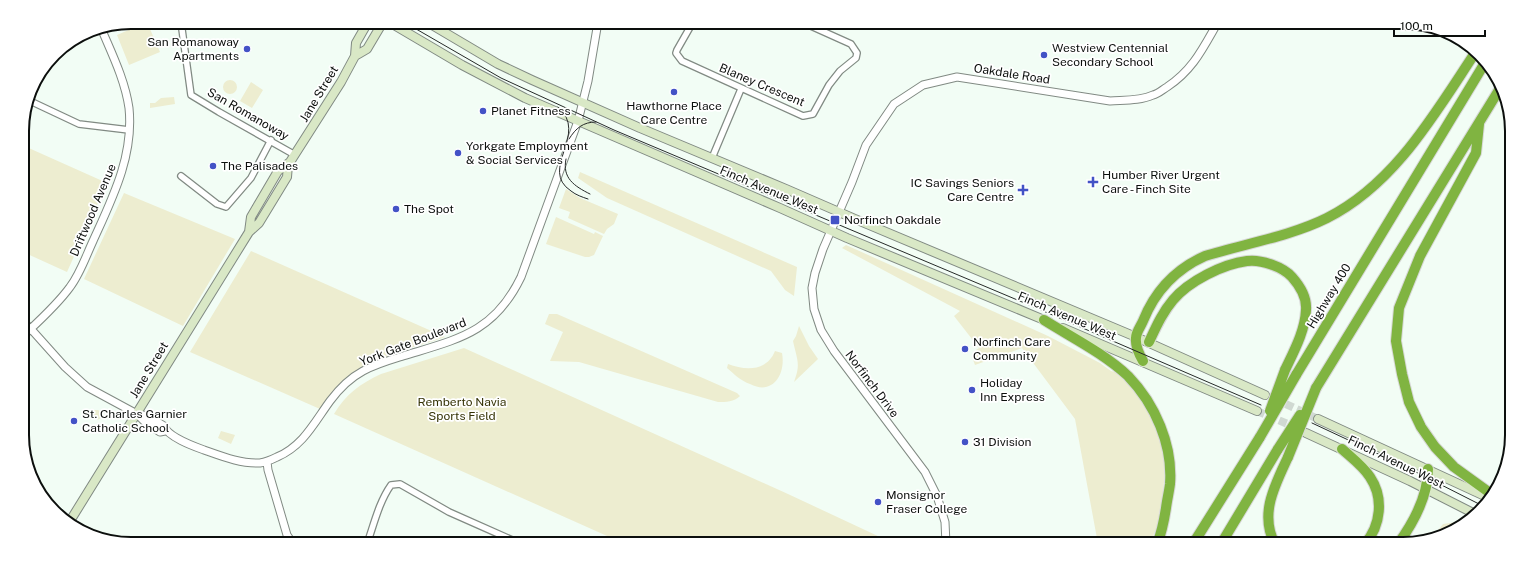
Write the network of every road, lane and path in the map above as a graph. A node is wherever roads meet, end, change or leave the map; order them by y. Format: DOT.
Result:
graph roads {
  1 [pos="182,29"];
  2 [pos="364,29"];
  3 [pos="379,29"];
  4 [pos="402,29"];
  5 [pos="439,29"];
  6 [pos="597,29"];
  7 [pos="689,29"];
  8 [pos="823,29"];
  9 [pos="1214,29"];
  10 [pos="103,32"];
  11 [pos="355,56"];
  12 [pos="1473,57"];
  13 [pos="1482,67"];
  14 [pos="741,89"];
  15 [pos="1497,93"];
  16 [pos="33,102"];
  17 [pos="583,103"];
  18 [pos="578,120"];
  19 [pos="1479,124"];
  20 [pos="129,130"];
  21 [pos="271,140"];
  22 [pos="295,154"];
  23 [pos="712,158"];
  24 [pos="288,164"];
  25 [pos="182,176"];
  26 [pos="263,198"];
  27 [pos="272,203"];
  28 [pos="839,212"];
  29 [pos="831,230"];
  30 [pos="249,232"];
  31 [pos="1044,320"];
  32 [pos="29,327"];
  33 [pos="31,329"];
  34 [pos="1136,337"];
  35 [pos="1149,342"];
  36 [pos="1143,361"];
  37 [pos="1316,388"];
  38 [pos="1265,395"];
  39 [pos="1257,411"];
  40 [pos="137,414"];
  41 [pos="1318,419"];
  42 [pos="1306,433"];
  43 [pos="1260,437"];
  44 [pos="1342,449"];
  45 [pos="266,462"];
  46 [pos="1428,469"];
  47 [pos="1425,489"];
  48 [pos="1488,491"];
  49 [pos="1484,497"];
  50 [pos="1470,512"];
  51 [pos="72,518"];
  52 [pos="287,537"];
  53 [pos="370,537"];
  54 [pos="505,537"];
  55 [pos="946,537"];
  56 [pos="1160,537"];
  57 [pos="1197,537"];
  58 [pos="1225,537"];
  59 [pos="1272,537"];
  60 [pos="1369,537"];
  61 [pos="1403,537"];
  1 -- 21 [label="street, San Romanoway"];
  2 -- 11 [label="main road, Jane Street"];
  3 -- 11 [label="main road, Jane Street"];
  4 -- 18 [label="main road, Finch Avenue West"];
  5 -- 17 [label="main road, Finch Avenue West"];
  6 -- 17 [label="street, York Gate Boulevard"];
  7 -- 14 [label="street, Blaney Crescent"];
  8 -- 14 [label="street, Blaney Crescent"];
  9 -- 28 [label="street, Oakdale Road"];
  10 -- 20 [label="street, Driftwood Avenue"];
  11 -- 22 [label="main road, Jane Street"];
  12 -- 34 [label="highway"];
  13 -- 43 [label="highway, Highway 400, bridge"];
  14 -- 23 [label="street"];
  15 -- 19 [label="highway"];
  16 -- 20 [label="street"];
  17 -- 18 [label="street, York Gate Boulevard"];
  17 -- 23 [label="main road, Finch Avenue West"];
  18 -- 29 [label="main road, Finch Avenue West"];
  18 -- 45 [label="street, York Gate Boulevard"];
  19 -- 37 [label="highway"];
  19 -- 48 [label="highway"];
  20 -- 33 [label="street, Driftwood Avenue"];
  21 -- 22 [label="street, San Romanoway"];
  21 -- 25 [label="street"];
  22 -- 24 [label="main road, Jane Street"];
  23 -- 28 [label="main road, Finch Avenue West"];
  24 -- 26 [label="main road, Jane Street"];
  24 -- 27 [label="main road, Jane Street"];
  26 -- 27 [label="main road"];
  26 -- 30 [label="main road, Jane Street"];
  27 -- 30 [label="main road, Jane Street"];
  28 -- 29 [label="street, Oakdale Road"];
  28 -- 34 [label="main road, Finch Avenue West"];
  29 -- 31 [label="main road, Finch Avenue West"];
  29 -- 55 [label="street, Norfinch Drive"];
  30 -- 40 [label="main road, Jane Street"];
  31 -- 36 [label="main road, Finch Avenue West"];
  31 -- 56 [label="highway"];
  32 -- 33 [label="street"];
  33 -- 40 [label="street, York Gate Boulevard"];
  34 -- 35 [label="main road, Finch Avenue West"];
  34 -- 36 [label="highway"];
  35 -- 38 [label="main road, Finch Avenue West"];
  35 -- 43 [label="highway, bridge"];
  36 -- 39 [label="main road, Finch Avenue West"];
  37 -- 58 [label="highway, bridge"];
  37 -- 59 [label="highway, bridge"];
  40 -- 45 [label="street, York Gate Boulevard"];
  40 -- 51 [label="main road, Jane Street"];
  41 -- 46 [label="main road, Finch Avenue West"];
  42 -- 44 [label="main road, Finch Avenue West"];
  43 -- 57 [label="highway, Highway 400"];
  44 -- 47 [label="main road, Finch Avenue West"];
  44 -- 60 [label="highway"];
  45 -- 52 [label="street"];
  46 -- 47 [label="highway"];
  46 -- 49 [label="main road, Finch Avenue West"];
  47 -- 50 [label="main road, Finch Avenue West"];
  47 -- 61 [label="highway"];
  53 -- 54 [label="street"];
}
